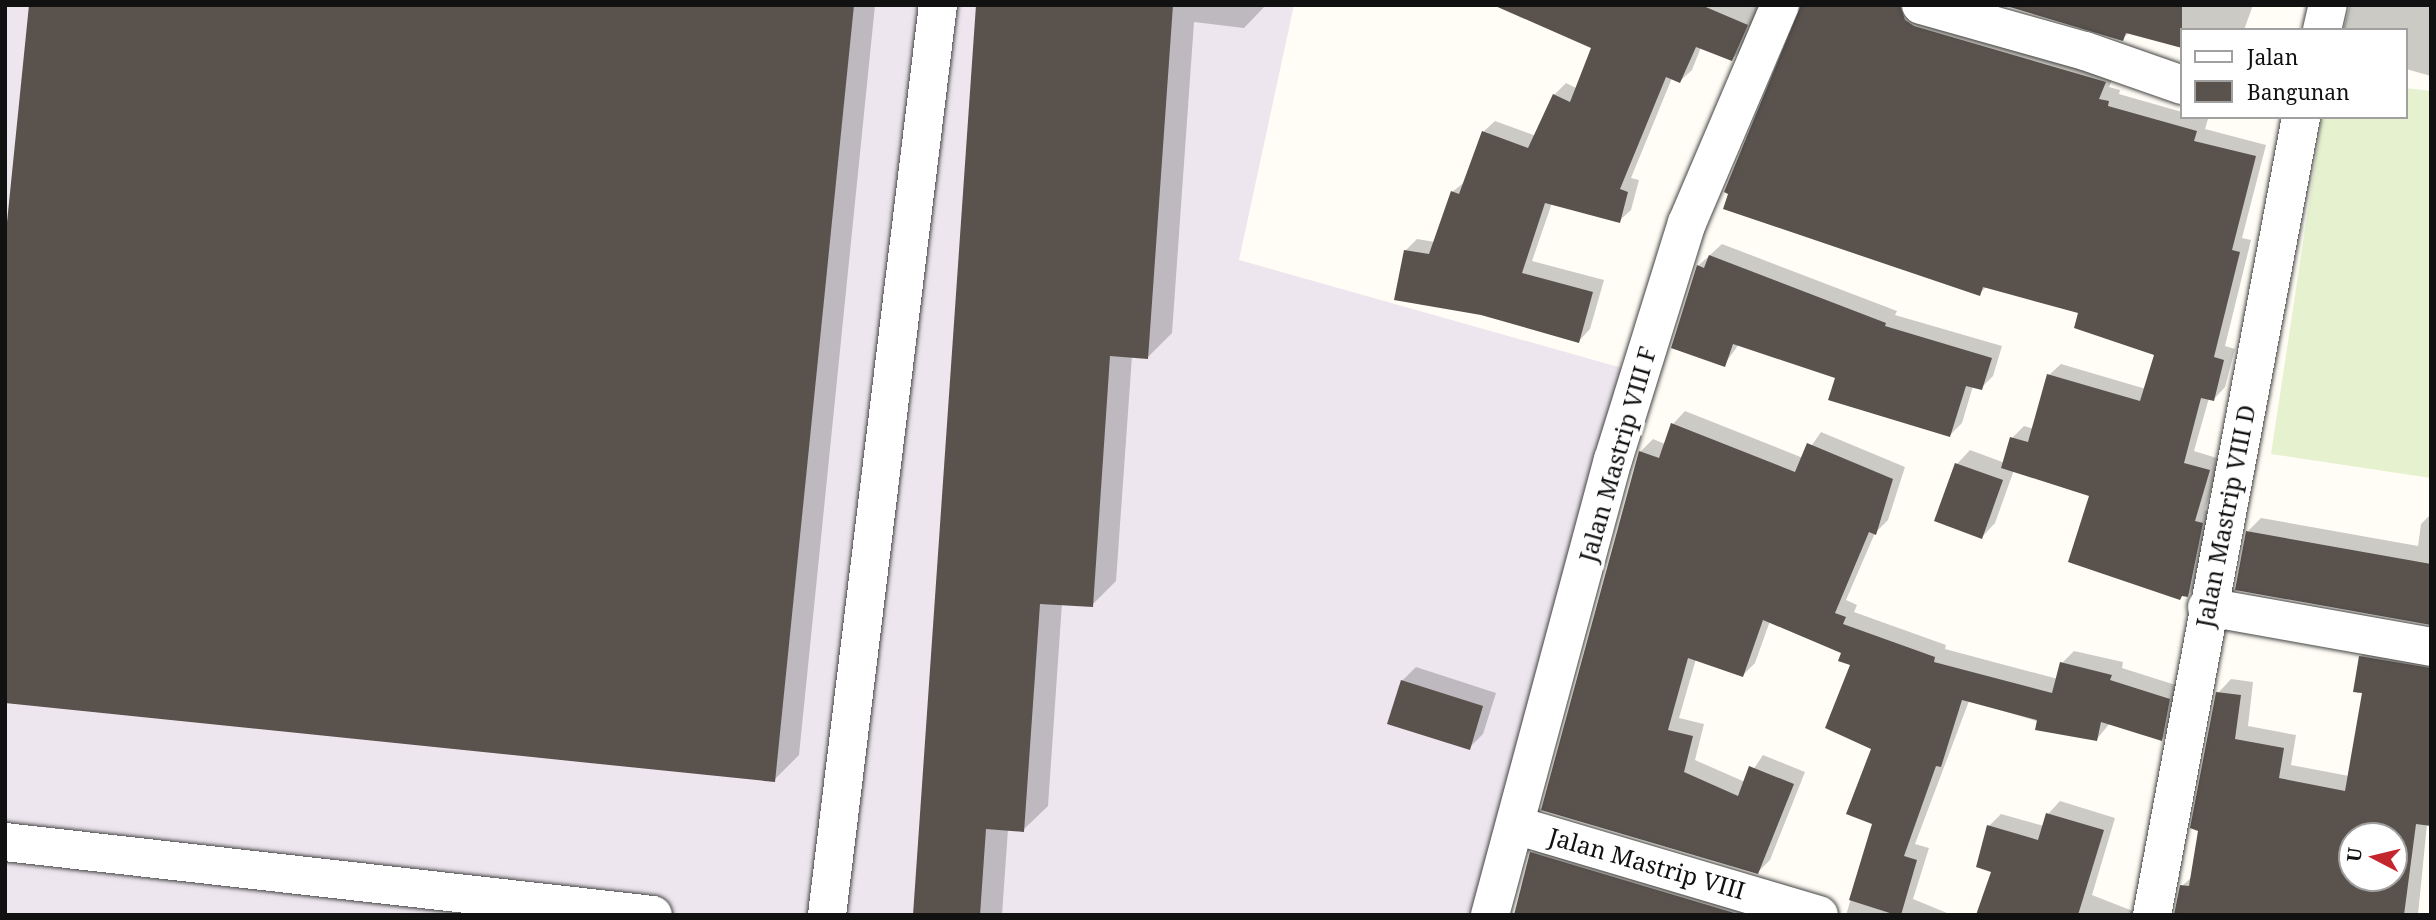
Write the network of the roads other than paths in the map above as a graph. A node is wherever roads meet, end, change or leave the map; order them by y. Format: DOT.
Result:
graph roads {
  1 [pos="938,5"];
  2 [pos="1780,5"];
  3 [pos="1922,5"];
  4 [pos="2328,5"];
  5 [pos="2322,28"];
  6 [pos="2180,84"];
  7 [pos="2291,120"];
  8 [pos="2207,607"];
  9 [pos="2431,647"];
  10 [pos="1515,825"];
  11 [pos="5,842"];
  12 [pos="653,915"];
  13 [pos="827,915"];
  14 [pos="1490,915"];
  15 [pos="1819,915"];
  16 [pos="2152,915"];
  1 -- 13 [label="street"];
  2 -- 10 [label="street, Jalan Mastrip VIII F"];
  3 -- 6 [label="street"];
  4 -- 5 [label="street"];
  7 -- 8 [label="street, Jalan Mastrip VIII D"];
  8 -- 9 [label="street"];
  8 -- 16 [label="street, Jalan Mastrip VIII D"];
  10 -- 14 [label="street, Jalan Mastrip VIII F"];
  10 -- 15 [label="street, Jalan Mastrip VIII"];
  11 -- 12 [label="street"];
}
